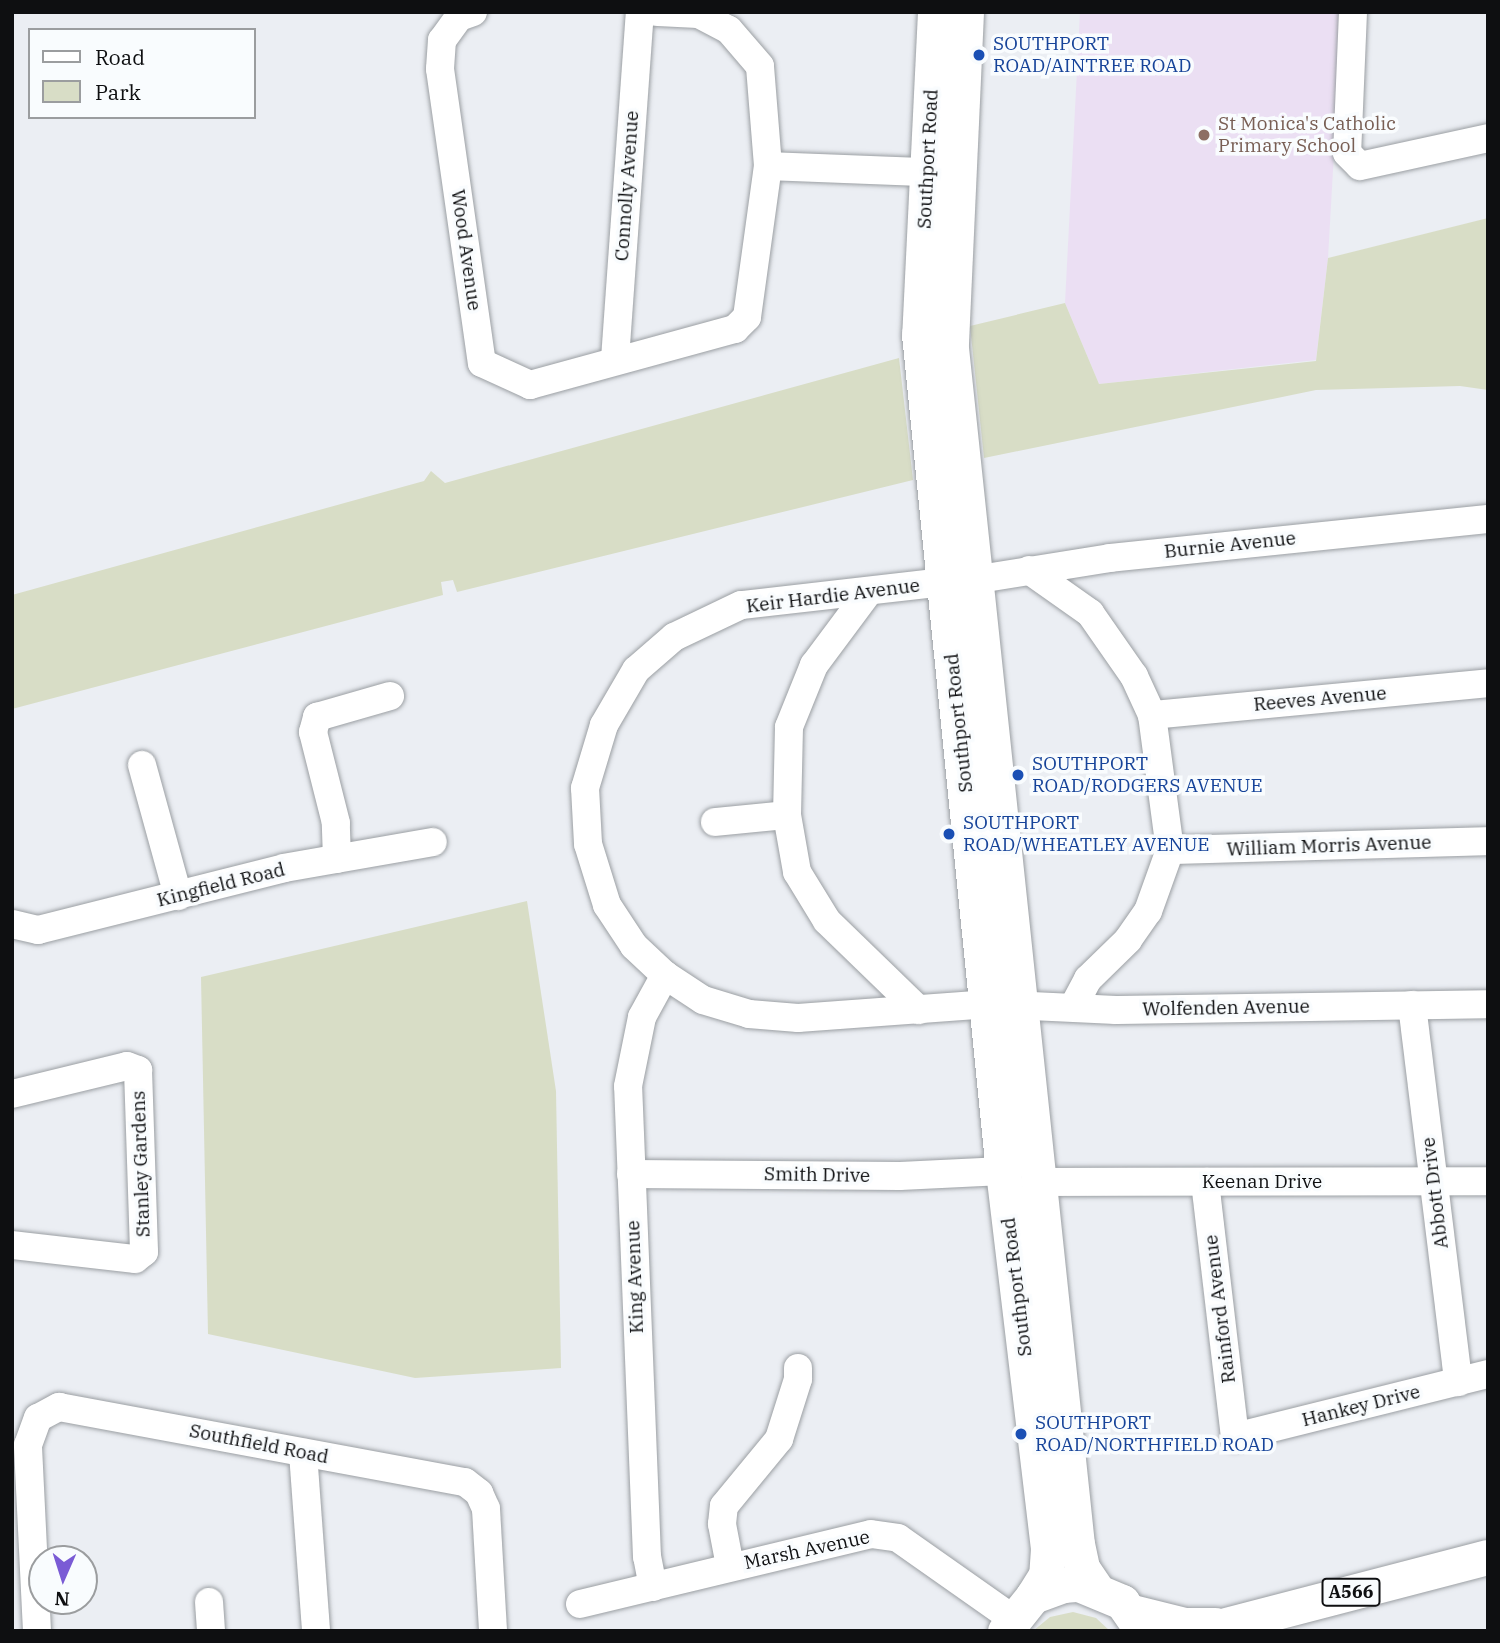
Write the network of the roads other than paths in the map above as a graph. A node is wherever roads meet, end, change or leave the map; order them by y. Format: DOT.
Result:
graph roads {
  1 [pos="473,12"];
  2 [pos="640,12"];
  3 [pos="657,12"];
  4 [pos="935,12"];
  5 [pos="966,12"];
  6 [pos="1353,12"];
  7 [pos="1488,138"];
  8 [pos="768,166"];
  9 [pos="927,172"];
  10 [pos="615,359"];
  11 [pos="1488,519"];
  12 [pos="1029,570"];
  13 [pos="959,581"];
  14 [pos="867,594"];
  15 [pos="1488,683"];
  16 [pos="390,696"];
  17 [pos="1152,715"];
  18 [pos="141,761"];
  19 [pos="788,815"];
  20 [pos="715,822"];
  21 [pos="1488,841"];
  22 [pos="433,842"];
  23 [pos="1170,850"];
  24 [pos="337,859"];
  25 [pos="178,897"];
  26 [pos="12,924"];
  27 [pos="665,975"];
  28 [pos="1488,1003"];
  29 [pos="991,1005"];
  30 [pos="1412,1005"];
  31 [pos="1073,1007"];
  32 [pos="919,1010"];
  33 [pos="12,1094"];
  34 [pos="1003,1171"];
  35 [pos="631,1174"];
  36 [pos="1434,1181"];
  37 [pos="1488,1181"];
  38 [pos="1037,1182"];
  39 [pos="1205,1182"];
  40 [pos="12,1245"];
  41 [pos="798,1368"];
  42 [pos="1488,1374"];
  43 [pos="1458,1382"];
  44 [pos="1235,1437"];
  45 [pos="303,1452"];
  46 [pos="1488,1557"];
  47 [pos="730,1566"];
  48 [pos="653,1587"];
  49 [pos="1095,1587"];
  50 [pos="209,1602"];
  51 [pos="580,1604"];
  52 [pos="1017,1615"];
  53 [pos="1137,1621"];
  54 [pos="1209,1628"];
  55 [pos="37,1631"];
  56 [pos="211,1631"];
  57 [pos="316,1631"];
  58 [pos="493,1631"];
  1 -- 10 [label="street, Wood Avenue"];
  2 -- 10 [label="street, Connolly Avenue"];
  3 -- 8 [label="street"];
  4 -- 9 [label="main road, Southport Road"];
  5 -- 13 [label="main road, Southport Road"];
  6 -- 7 [label="street"];
  8 -- 9 [label="street"];
  8 -- 10 [label="street"];
  9 -- 13 [label="main road, Southport Road"];
  11 -- 12 [label="street, Burnie Avenue"];
  12 -- 13 [label="street, Burnie Avenue"];
  12 -- 17 [label="street"];
  13 -- 14 [label="street, Keir Hardie Avenue"];
  13 -- 29 [label="main road, Southport Road"];
  14 -- 19 [label="street"];
  14 -- 27 [label="street, Keir Hardie Avenue"];
  15 -- 17 [label="street, Reeves Avenue"];
  16 -- 24 [label="street"];
  17 -- 23 [label="street"];
  18 -- 25 [label="street"];
  19 -- 20 [label="street"];
  19 -- 32 [label="street"];
  21 -- 23 [label="street, William Morris Avenue"];
  22 -- 24 [label="street, Kingfield Road"];
  23 -- 31 [label="street"];
  24 -- 25 [label="street, Kingfield Road"];
  25 -- 26 [label="street, Kingfield Road"];
  27 -- 32 [label="street, Keir Hardie Avenue"];
  27 -- 35 [label="street, King Avenue"];
  28 -- 30 [label="street, Wolfenden Avenue"];
  29 -- 31 [label="street, Wolfenden Avenue"];
  29 -- 32 [label="street, Keir Hardie Avenue"];
  29 -- 34 [label="main road, Southport Road"];
  29 -- 38 [label="main road, Southport Road"];
  30 -- 31 [label="street, Wolfenden Avenue"];
  30 -- 36 [label="street, Abbott Drive"];
  33 -- 40 [label="street, Stanley Gardens"];
  34 -- 35 [label="street, Smith Drive"];
  34 -- 52 [label="main road, Southport Road"];
  35 -- 48 [label="street, King Avenue"];
  36 -- 37 [label="street, Keenan Drive"];
  36 -- 39 [label="street, Keenan Drive"];
  36 -- 43 [label="street, Abbott Drive"];
  38 -- 39 [label="street, Keenan Drive"];
  38 -- 49 [label="main road, Southport Road"];
  39 -- 44 [label="street, Rainford Avenue"];
  41 -- 47 [label="street"];
  42 -- 43 [label="street, Hankey Drive"];
  43 -- 44 [label="street, Hankey Drive"];
  45 -- 55 [label="street, Southfield Road"];
  45 -- 57 [label="street"];
  45 -- 58 [label="street, Southfield Road"];
  46 -- 54 [label="main road, A566"];
  47 -- 48 [label="street, Marsh Avenue"];
  47 -- 52 [label="street, Marsh Avenue"];
  48 -- 51 [label="street, Marsh Avenue"];
  49 -- 52 [label="main road"];
  49 -- 53 [label="main road"];
  50 -- 56 [label="street"];
  53 -- 54 [label="main road, A566"];
}
